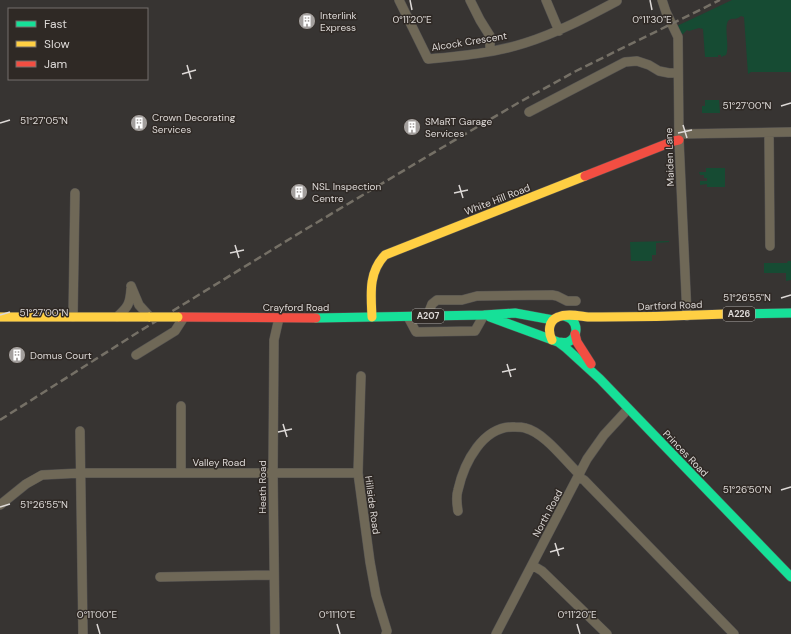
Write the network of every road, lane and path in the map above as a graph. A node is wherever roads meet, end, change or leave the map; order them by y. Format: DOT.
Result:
graph roads {
  1 [pos="399,0"];
  2 [pos="470,0"];
  3 [pos="546,0"];
  4 [pos="616,0"];
  5 [pos="662,0"];
  6 [pos="559,31"];
  7 [pos="490,51"];
  8 [pos="678,73"];
  9 [pos="529,112"];
  10 [pos="769,132"];
  11 [pos="791,132"];
  12 [pos="679,137"];
  13 [pos="75,193"];
  14 [pos="770,246"];
  15 [pos="515,296"];
  16 [pos="576,302"];
  17 [pos="515,313"];
  18 [pos="791,313"];
  19 [pos="484,315"];
  20 [pos="73,316"];
  21 [pos="430,316"];
  22 [pos="564,316"];
  23 [pos="687,316"];
  24 [pos="0,317"];
  25 [pos="117,317"];
  26 [pos="150,317"];
  27 [pos="181,317"];
  28 [pos="372,317"];
  29 [pos="408,317"];
  30 [pos="598,317"];
  31 [pos="267,318"];
  32 [pos="279,318"];
  33 [pos="553,320"];
  34 [pos="576,331"];
  35 [pos="274,340"];
  36 [pos="555,341"];
  37 [pos="136,355"];
  38 [pos="361,376"];
  39 [pos="600,379"];
  40 [pos="181,406"];
  41 [pos="628,409"];
  42 [pos="80,432"];
  43 [pos="81,473"];
  44 [pos="181,473"];
  45 [pos="273,473"];
  46 [pos="358,473"];
  47 [pos="579,475"];
  48 [pos="0,505"];
  49 [pos="458,511"];
  50 [pos="532,565"];
  51 [pos="274,575"];
  52 [pos="160,576"];
  53 [pos="791,577"];
  54 [pos="83,634"];
  55 [pos="275,634"];
  56 [pos="386,634"];
  57 [pos="496,634"];
  58 [pos="607,634"];
  59 [pos="734,634"];
  1 -- 7 [label="street, Alcock Crescent"];
  2 -- 7 [label="street"];
  3 -- 6 [label="street"];
  4 -- 6 [label="street, Alcock Crescent"];
  5 -- 8 [label="street, Maiden Lane"];
  6 -- 7 [label="street, Alcock Crescent"];
  8 -- 9 [label="street"];
  8 -- 12 [label="street, Maiden Lane"];
  10 -- 11 [label="street"];
  10 -- 12 [label="street"];
  10 -- 14 [label="street"];
  12 -- 23 [label="street, Maiden Lane"];
  12 -- 28 [label="main road, White Hill Road"];
  13 -- 20 [label="street"];
  15 -- 16 [label="street"];
  15 -- 17 [label="street"];
  15 -- 21 [label="street"];
  17 -- 19 [label="main road, Crayford Road / A207"];
  17 -- 33 [label="main road, Crayford Road / A207"];
  18 -- 23 [label="main road, Dartford Road / A226"];
  19 -- 21 [label="main road, Crayford Road / A207"];
  19 -- 29 [label="street"];
  19 -- 36 [label="main road, Crayford Road / A207"];
  20 -- 24 [label="main road, Crayford Road / A207"];
  20 -- 25 [label="main road, Crayford Road / A207"];
  21 -- 29 [label="main road, Crayford Road / A207"];
  22 -- 30 [label="main road, Dartford Road / A226"];
  22 -- 33 [label="main road"];
  22 -- 34 [label="main road"];
  23 -- 30 [label="main road, Dartford Road / A226"];
  25 -- 26 [label="main road, Crayford Road / A207"];
  25 -- 26 [label="street"];
  26 -- 27 [label="main road, Crayford Road / A207, bridge"];
  27 -- 31 [label="main road, Crayford Road / A207"];
  27 -- 37 [label="street"];
  28 -- 29 [label="main road, Crayford Road / A207"];
  28 -- 32 [label="main road, Crayford Road / A207"];
  30 -- 34 [label="main road, Dartford Road / A226"];
  31 -- 32 [label="main road, Crayford Road / A207"];
  31 -- 35 [label="street, Heath Road"];
  32 -- 35 [label="street, Heath Road"];
  33 -- 36 [label="main road"];
  34 -- 36 [label="main road"];
  34 -- 39 [label="main road, Princes Road"];
  35 -- 45 [label="street, Heath Road"];
  36 -- 39 [label="main road, Princes Road"];
  38 -- 46 [label="street, Hillside Road"];
  39 -- 41 [label="main road, Princes Road"];
  40 -- 44 [label="street"];
  41 -- 47 [label="street, North Road"];
  41 -- 53 [label="main road, Princes Road"];
  42 -- 43 [label="street"];
  43 -- 44 [label="street, Valley Road"];
  43 -- 48 [label="street, Valley Road"];
  43 -- 54 [label="street"];
  44 -- 45 [label="street, Valley Road"];
  45 -- 46 [label="street, Valley Road"];
  45 -- 51 [label="street, Heath Road"];
  46 -- 56 [label="street, Hillside Road"];
  47 -- 49 [label="street"];
  47 -- 50 [label="street, North Road"];
  47 -- 59 [label="street"];
  50 -- 57 [label="street, North Road"];
  50 -- 58 [label="street"];
  51 -- 52 [label="street"];
  51 -- 55 [label="street, Heath Road"];
}
